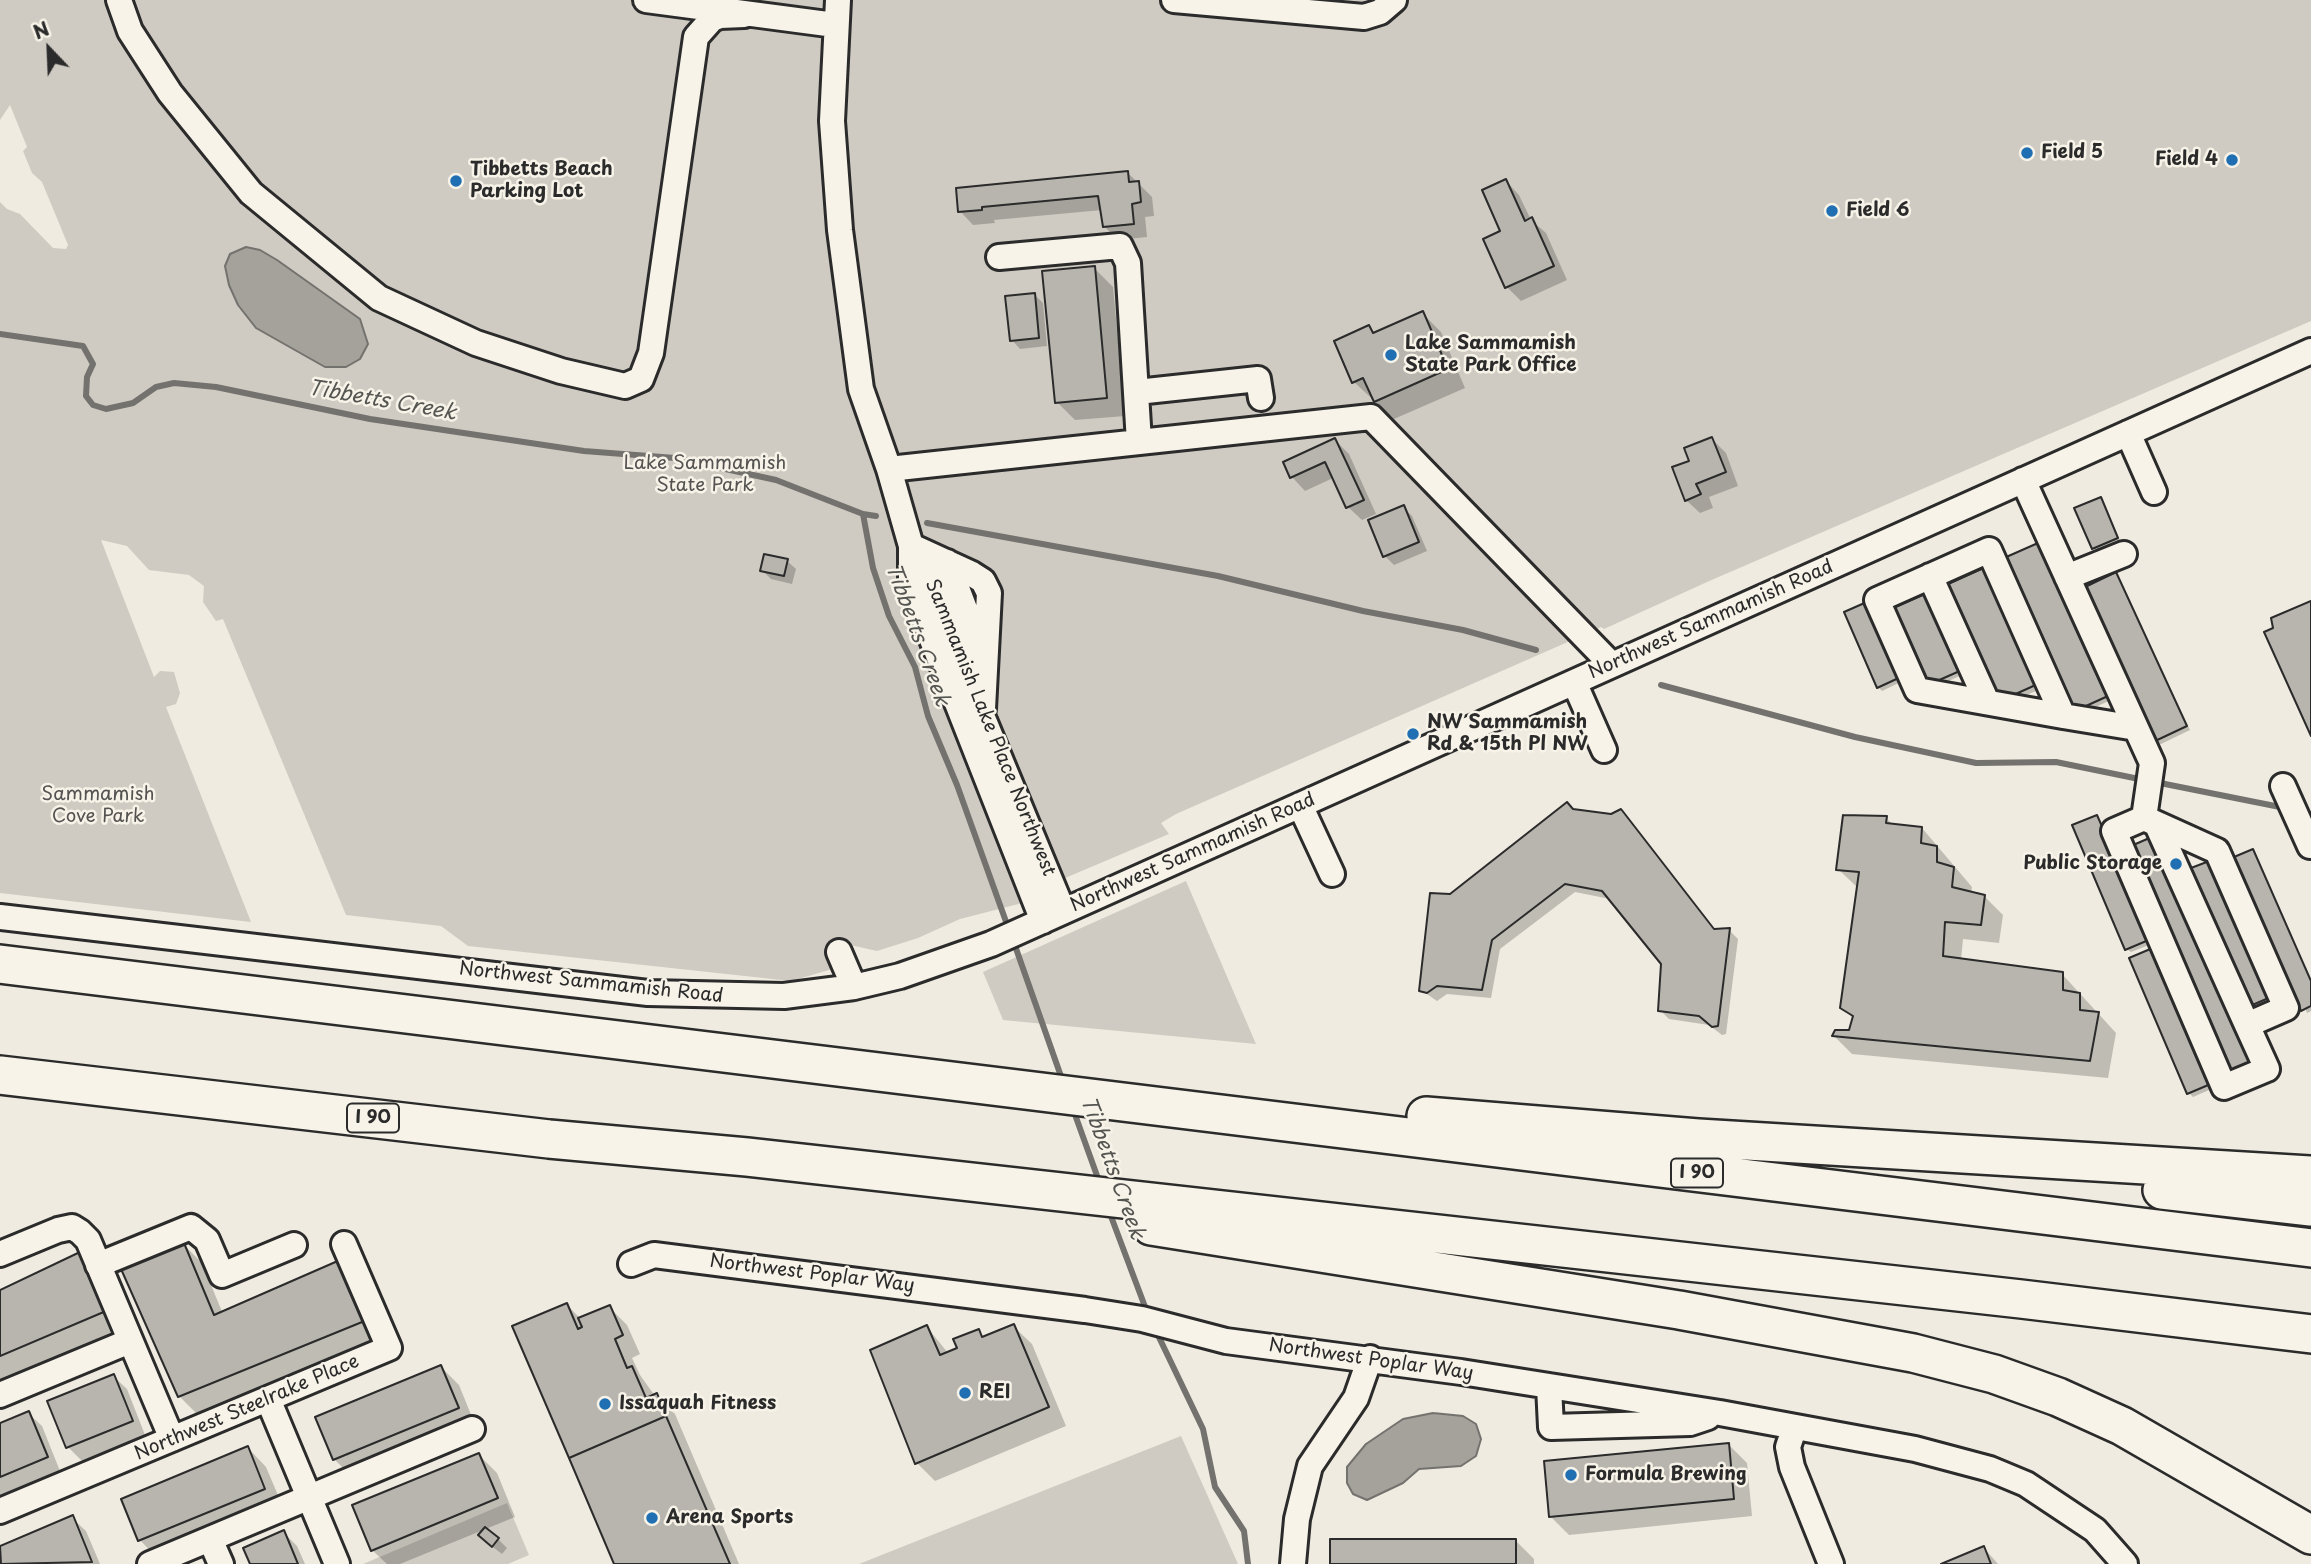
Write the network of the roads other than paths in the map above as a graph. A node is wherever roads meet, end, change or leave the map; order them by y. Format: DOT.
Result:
graph roads {
  1 [pos="119,0"];
  2 [pos="646,0"];
  3 [pos="838,0"];
  4 [pos="1174,0"];
  5 [pos="1394,0"];
  6 [pos="673,5"];
  7 [pos="744,15"];
  8 [pos="835,25"];
  9 [pos="696,37"];
  10 [pos="999,257"];
  11 [pos="2311,351"];
  12 [pos="1136,392"];
  13 [pos="1265,429"];
  14 [pos="2128,433"];
  15 [pos="1139,442"];
  16 [pos="889,469"];
  17 [pos="2023,481"];
  18 [pos="2154,492"];
  19 [pos="911,547"];
  20 [pos="2124,554"];
  21 [pos="947,562"];
  22 [pos="1930,576"];
  23 [pos="2067,577"];
  24 [pos="1612,665"];
  25 [pos="964,672"];
  26 [pos="1574,682"];
  27 [pos="1987,702"];
  28 [pos="2063,716"];
  29 [pos="983,718"];
  30 [pos="2136,727"];
  31 [pos="1604,750"];
  32 [pos="2283,786"];
  33 [pos="1300,805"];
  34 [pos="2150,813"];
  35 [pos="2309,846"];
  36 [pos="1332,874"];
  37 [pos="0,916"];
  38 [pos="1043,920"];
  39 [pos="839,952"];
  40 [pos="0,964"];
  41 [pos="854,986"];
  42 [pos="2247,1025"];
  43 [pos="0,1074"];
  44 [pos="1082,1098"];
  45 [pos="1698,1138"];
  46 [pos="2311,1175"];
  47 [pos="2311,1207"];
  48 [pos="1124,1211"];
  49 [pos="344,1244"];
  50 [pos="294,1245"];
  51 [pos="2311,1248"];
  52 [pos="0,1254"];
  53 [pos="631,1264"];
  54 [pos="98,1265"];
  55 [pos="2311,1334"];
  56 [pos="130,1341"];
  57 [pos="1370,1357"];
  58 [pos="1549,1386"];
  59 [pos="0,1395"];
  60 [pos="268,1399"];
  61 [pos="1720,1413"];
  62 [pos="472,1429"];
  63 [pos="1794,1429"];
  64 [pos="172,1439"];
  65 [pos="310,1497"];
  66 [pos="0,1511"];
  67 [pos="2311,1535"];
  68 [pos="210,1539"];
  69 [pos="150,1564"];
  70 [pos="221,1564"];
  71 [pos="337,1564"];
  72 [pos="1293,1564"];
  73 [pos="1831,1564"];
  74 [pos="2125,1564"];
  1 -- 9 [label="street"];
  2 -- 6 [label="street"];
  3 -- 8 [label="street, Sammamish Lake Place Northwest"];
  4 -- 5 [label="street"];
  6 -- 7 [label="street"];
  6 -- 9 [label="street"];
  7 -- 8 [label="street"];
  7 -- 9 [label="street"];
  8 -- 16 [label="street, Sammamish Lake Place Northwest"];
  10 -- 12 [label="street"];
  11 -- 14 [label="street, Northwest Sammamish Road"];
  12 -- 13 [label="street"];
  12 -- 15 [label="street"];
  13 -- 15 [label="street"];
  13 -- 24 [label="street"];
  14 -- 17 [label="street, Northwest Sammamish Road"];
  14 -- 18 [label="street"];
  15 -- 16 [label="street"];
  16 -- 19 [label="street, Sammamish Lake Place Northwest"];
  17 -- 23 [label="street"];
  17 -- 24 [label="street, Northwest Sammamish Road"];
  19 -- 21 [label="street"];
  19 -- 25 [label="street, Sammamish Lake Place Northwest"];
  19 -- 38 [label="street, Sammamish Lake Place Northwest"];
  20 -- 23 [label="street"];
  21 -- 25 [label="street"];
  21 -- 29 [label="street"];
  22 -- 27 [label="street"];
  22 -- 27 [label="street"];
  22 -- 28 [label="street"];
  23 -- 30 [label="street"];
  24 -- 26 [label="street, Northwest Sammamish Road"];
  25 -- 29 [label="street, Sammamish Lake Place Northwest"];
  26 -- 31 [label="street"];
  26 -- 33 [label="street, Northwest Sammamish Road"];
  27 -- 28 [label="street"];
  28 -- 30 [label="street"];
  29 -- 38 [label="street, Sammamish Lake Place Northwest"];
  30 -- 34 [label="street"];
  32 -- 35 [label="street"];
  33 -- 36 [label="street"];
  33 -- 38 [label="street, Northwest Sammamish Road"];
  34 -- 42 [label="street"];
  34 -- 42 [label="street"];
  34 -- 42 [label="street"];
  37 -- 41 [label="street, Northwest Sammamish Road"];
  38 -- 41 [label="street, Northwest Sammamish Road"];
  39 -- 41 [label="street"];
  40 -- 44 [label="highway, I 90"];
  43 -- 48 [label="highway, I 90"];
  44 -- 45 [label="highway"];
  44 -- 51 [label="highway, I 90"];
  45 -- 46 [label="highway"];
  45 -- 47 [label="highway"];
  48 -- 55 [label="highway"];
  48 -- 67 [label="highway"];
  49 -- 60 [label="street, Northwest Steelrake Place"];
  50 -- 54 [label="street"];
  52 -- 54 [label="street"];
  53 -- 57 [label="street, Northwest Poplar Way"];
  54 -- 56 [label="street"];
  56 -- 59 [label="street"];
  56 -- 64 [label="street"];
  57 -- 58 [label="street, Northwest Poplar Way"];
  57 -- 72 [label="street"];
  58 -- 61 [label="street, Northwest Poplar Way"];
  58 -- 61 [label="street"];
  60 -- 64 [label="street, Northwest Steelrake Place"];
  60 -- 65 [label="street"];
  61 -- 63 [label="street, Northwest Poplar Way"];
  62 -- 65 [label="street"];
  63 -- 73 [label="street"];
  63 -- 74 [label="street, Northwest Poplar Way"];
  64 -- 66 [label="street, Northwest Steelrake Place"];
  65 -- 68 [label="street"];
  65 -- 71 [label="street"];
  68 -- 69 [label="street"];
  68 -- 70 [label="street"];
}
